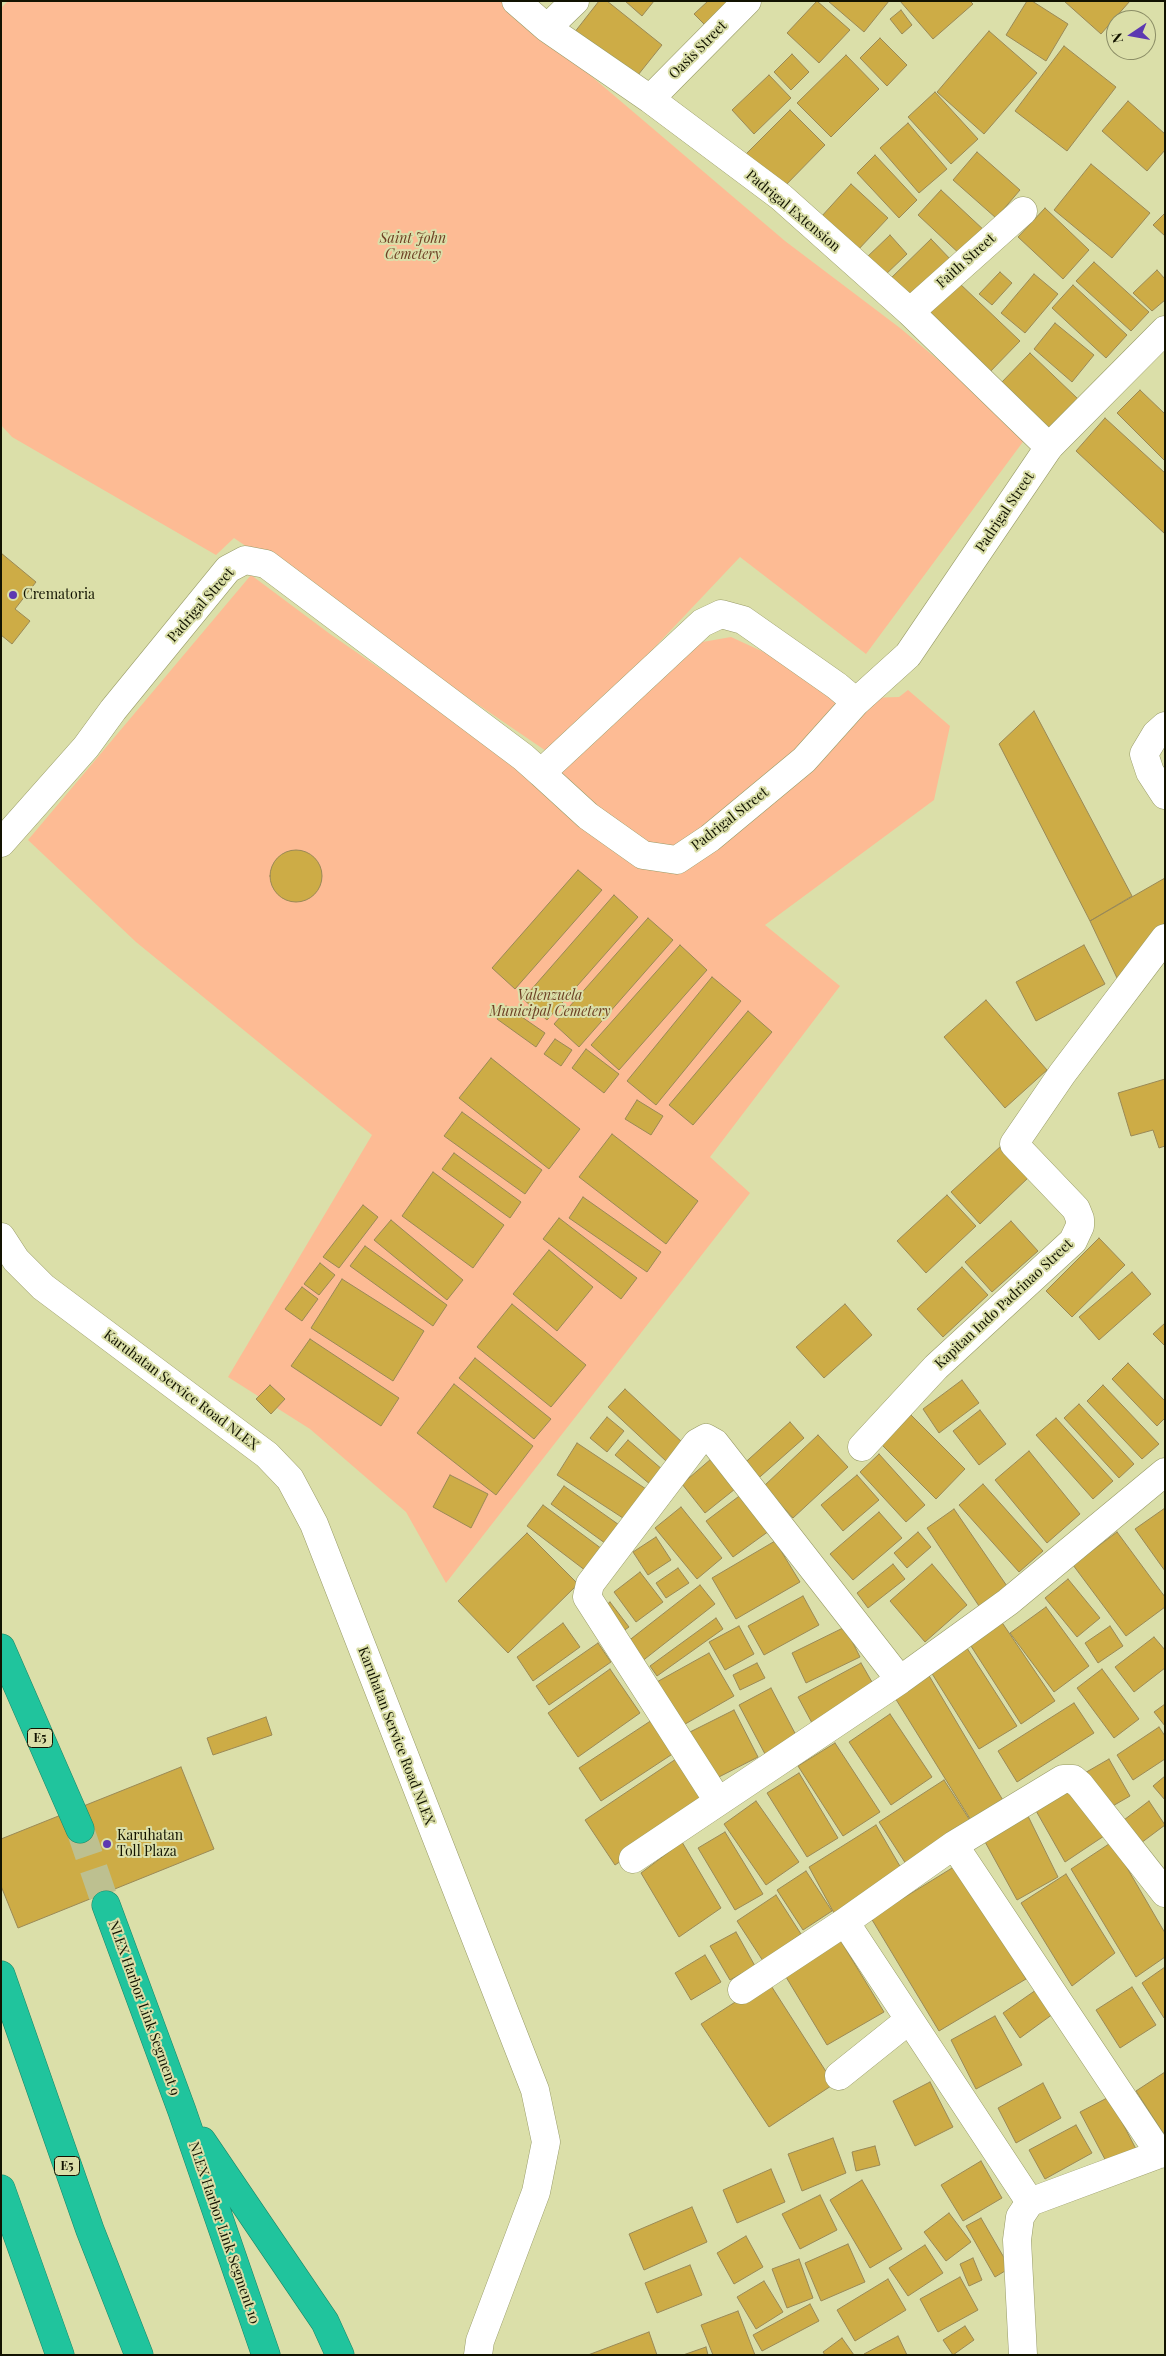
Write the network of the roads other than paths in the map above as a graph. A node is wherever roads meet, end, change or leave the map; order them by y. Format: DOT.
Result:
graph roads {
  1 [pos="516,1"];
  2 [pos="575,1"];
  3 [pos="747,1"];
  4 [pos="547,28"];
  5 [pos="650,99"];
  6 [pos="1023,211"];
  7 [pos="910,312"];
  8 [pos="1165,330"];
  9 [pos="1049,447"];
  10 [pos="856,702"];
  11 [pos="1165,726"];
  12 [pos="541,773"];
  13 [pos="1165,795"];
  14 [pos="1,843"];
  15 [pos="1165,938"];
  16 [pos="1,1237"];
  17 [pos="862,1446"];
  18 [pos="1165,1472"];
  19 [pos="1,1648"];
  20 [pos="900,1680"];
  21 [pos="718,1801"];
  22 [pos="80,1829"];
  23 [pos="954,1845"];
  24 [pos="633,1859"];
  25 [pos="1165,1894"];
  26 [pos="106,1905"];
  27 [pos="845,1922"];
  28 [pos="1,1975"];
  29 [pos="742,1990"];
  30 [pos="909,2020"];
  31 [pos="839,2076"];
  32 [pos="182,2111"];
  33 [pos="1162,2153"];
  34 [pos="1,2189"];
  35 [pos="1030,2202"];
  36 [pos="60,2355"];
  37 [pos="139,2355"];
  38 [pos="266,2355"];
  39 [pos="340,2355"];
  40 [pos="478,2355"];
  41 [pos="1023,2355"];
  1 -- 4 [label="street, Padrigal Extension"];
  2 -- 4 [label="street"];
  3 -- 5 [label="street, Oasis Street"];
  4 -- 5 [label="street, Padrigal Extension"];
  5 -- 7 [label="street, Padrigal Extension"];
  6 -- 7 [label="street, Faith Street"];
  7 -- 9 [label="street, Padrigal Extension"];
  8 -- 9 [label="street, Padrigal Street"];
  9 -- 10 [label="street, Padrigal Street"];
  10 -- 12 [label="street"];
  10 -- 12 [label="street, Padrigal Street"];
  11 -- 13 [label="street"];
  12 -- 14 [label="street, Padrigal Street"];
  15 -- 17 [label="street, Kapitan Indo Padrinao Street"];
  16 -- 40 [label="street, Karuhatan Service Road NLEX"];
  18 -- 20 [label="street"];
  19 -- 22 [label="highway, E5"];
  20 -- 21 [label="street"];
  20 -- 21 [label="street"];
  21 -- 24 [label="street"];
  23 -- 25 [label="street"];
  23 -- 27 [label="street"];
  23 -- 33 [label="street"];
  26 -- 32 [label="highway, NLEX Harbor Link Segment 9"];
  27 -- 29 [label="street"];
  27 -- 30 [label="street"];
  28 -- 37 [label="highway, E5"];
  30 -- 31 [label="street"];
  30 -- 35 [label="street"];
  32 -- 38 [label="highway, NLEX Harbor Link Segment 10"];
  32 -- 39 [label="highway"];
  33 -- 35 [label="street"];
  34 -- 36 [label="highway"];
  35 -- 41 [label="street"];
}
